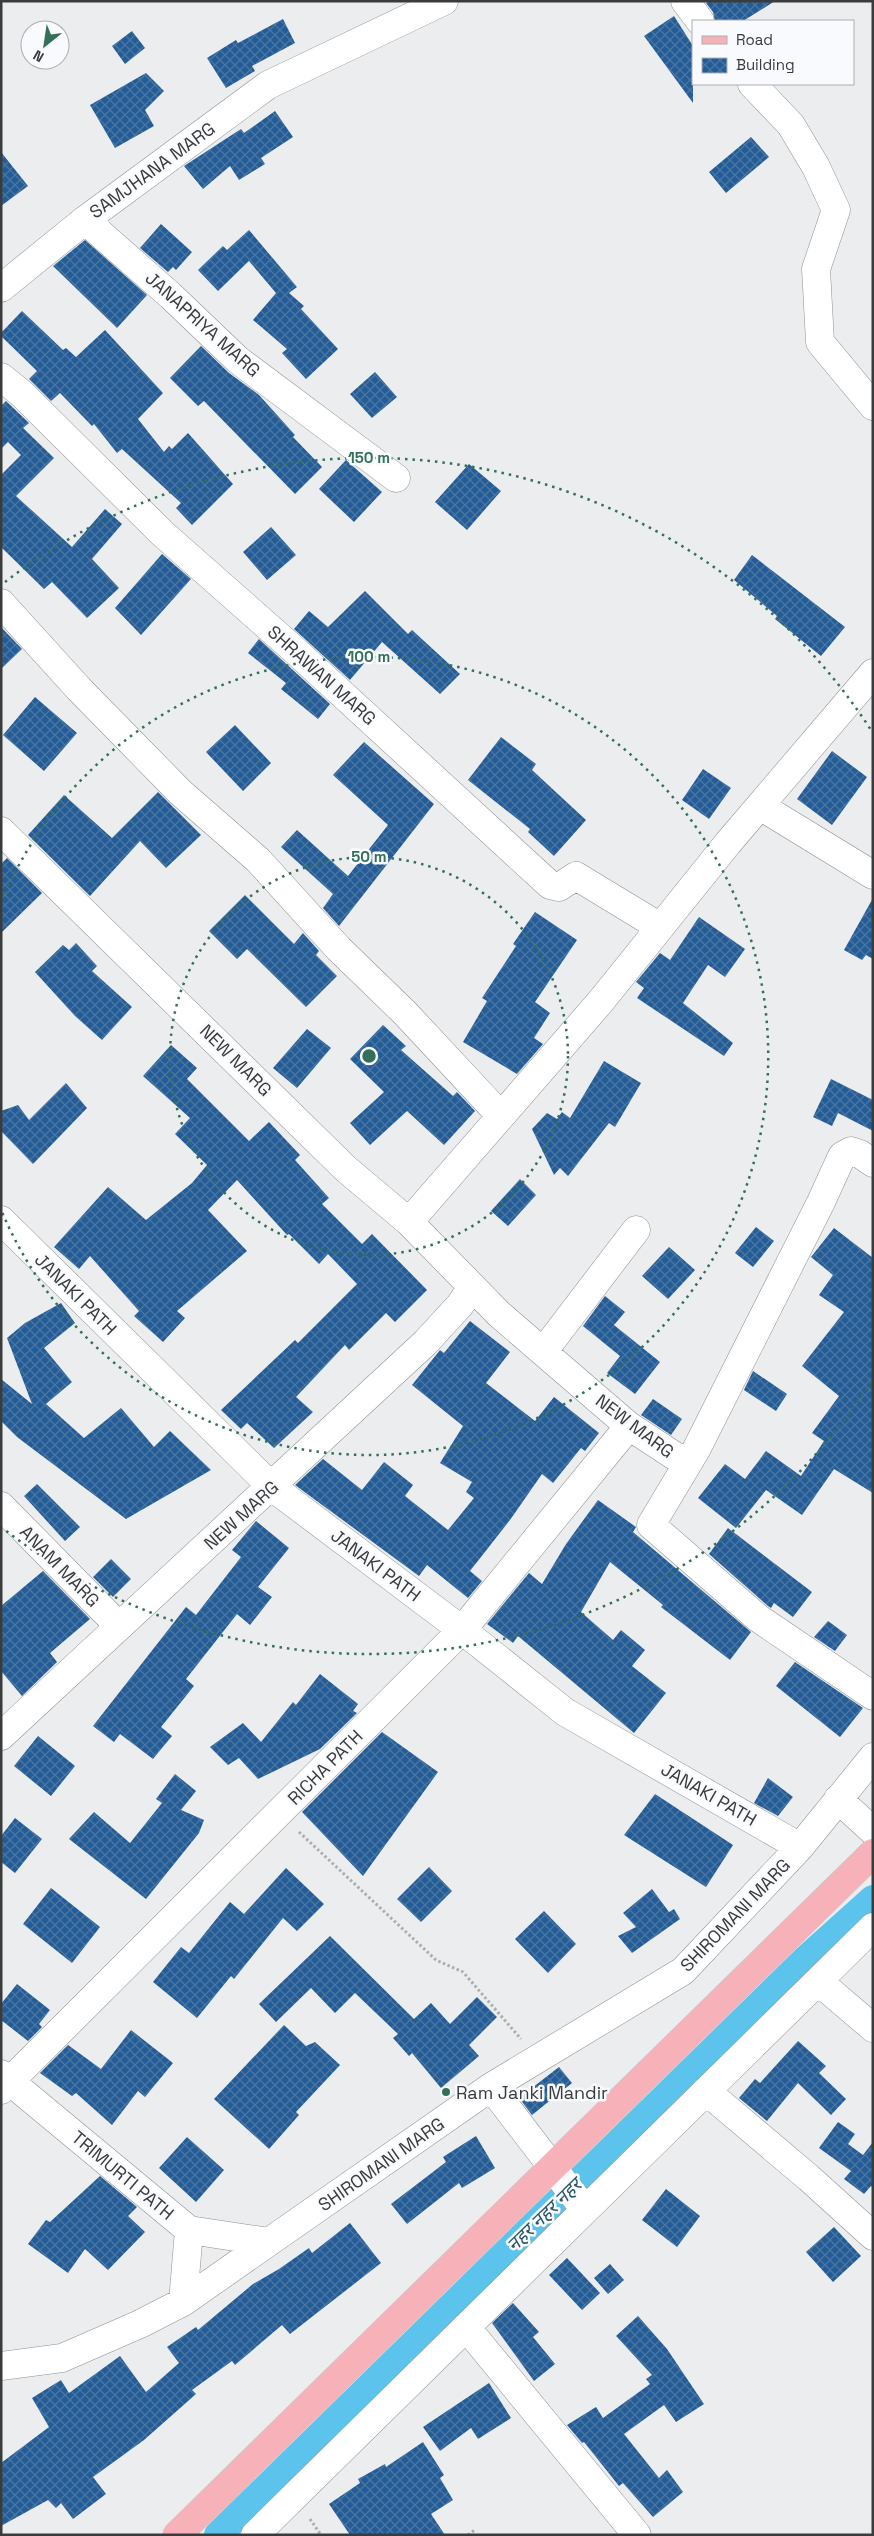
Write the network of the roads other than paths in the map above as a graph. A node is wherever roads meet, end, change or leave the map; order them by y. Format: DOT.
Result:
graph roads {
  1 [pos="444,1"];
  2 [pos="685,1"];
  3 [pos="699,20"];
  4 [pos="753,85"];
  5 [pos="85,220"];
  6 [pos="1,288"];
  7 [pos="1,377"];
  8 [pos="873,406"];
  9 [pos="396,478"];
  10 [pos="1,603"];
  11 [pos="873,673"];
  12 [pos="760,806"];
  13 [pos="1,831"];
  14 [pos="873,875"];
  15 [pos="660,927"];
  16 [pos="501,1116"];
  17 [pos="873,1163"];
  18 [pos="1,1220"];
  19 [pos="409,1222"];
  20 [pos="636,1230"];
  21 [pos="472,1287"];
  22 [pos="543,1352"];
  23 [pos="629,1426"];
  24 [pos="687,1464"];
  25 [pos="272,1487"];
  26 [pos="1,1506"];
  27 [pos="119,1626"];
  28 [pos="462,1630"];
  29 [pos="873,1696"];
  30 [pos="6,1721"];
  31 [pos="873,1756"];
  32 [pos="838,1799"];
  33 [pos="873,1831"];
  34 [pos="800,1847"];
  35 [pos="873,1853"];
  36 [pos="873,1927"];
  37 [pos="818,1980"];
  38 [pos="873,2028"];
  39 [pos="4,2082"];
  40 [pos="491,2087"];
  41 [pos="706,2091"];
  42 [pos="553,2166"];
  43 [pos="586,2210"];
  44 [pos="189,2230"];
  45 [pos="873,2236"];
  46 [pos="269,2242"];
  47 [pos="184,2302"];
  48 [pos="466,2327"];
  49 [pos="1,2366"];
  50 [pos="178,2535"];
  51 [pos="255,2535"];
  52 [pos="637,2535"];
  1 -- 5 [label="street, SAMJHANA MARG"];
  2 -- 3 [label="street"];
  4 -- 8 [label="street"];
  5 -- 6 [label="street, SAMJHANA MARG"];
  5 -- 9 [label="street, JANAPRIYA MARG"];
  7 -- 15 [label="street, SHRAWAN MARG"];
  10 -- 16 [label="street"];
  11 -- 12 [label="street"];
  12 -- 14 [label="street"];
  12 -- 15 [label="street"];
  13 -- 19 [label="street, NEW MARG"];
  15 -- 16 [label="street"];
  16 -- 19 [label="street"];
  17 -- 24 [label="street"];
  18 -- 25 [label="street, JANAKI PATH"];
  19 -- 21 [label="street, NEW MARG"];
  20 -- 22 [label="street"];
  21 -- 22 [label="street, NEW MARG"];
  21 -- 25 [label="street, NEW MARG"];
  22 -- 23 [label="street, NEW MARG"];
  23 -- 24 [label="street, NEW MARG"];
  23 -- 28 [label="street, RICHA PATH"];
  24 -- 29 [label="street"];
  25 -- 27 [label="street, NEW MARG"];
  25 -- 28 [label="street, JANAKI PATH"];
  26 -- 27 [label="street, ANAM MARG"];
  27 -- 30 [label="street, NEW MARG"];
  28 -- 34 [label="street, JANAKI PATH"];
  28 -- 39 [label="street, RICHA PATH"];
  31 -- 32 [label="street, SHIROMANI MARG"];
  32 -- 33 [label="street"];
  32 -- 34 [label="street, SHIROMANI MARG"];
  34 -- 40 [label="street, SHIROMANI MARG"];
  35 -- 42 [label="main road"];
  36 -- 37 [label="street"];
  37 -- 38 [label="street"];
  37 -- 41 [label="street"];
  39 -- 44 [label="street, TRIMURTI PATH"];
  40 -- 42 [label="street"];
  40 -- 46 [label="street, SHIROMANI MARG"];
  41 -- 43 [label="street"];
  41 -- 45 [label="street"];
  42 -- 43 [label="street"];
  42 -- 50 [label="main road"];
  43 -- 48 [label="street"];
  44 -- 46 [label="street"];
  44 -- 47 [label="street, TRIMURTI PATH"];
  46 -- 47 [label="street, SHIROMANI MARG"];
  47 -- 49 [label="street, SHIROMANI MARG"];
  48 -- 51 [label="street"];
  48 -- 52 [label="street"];
}
